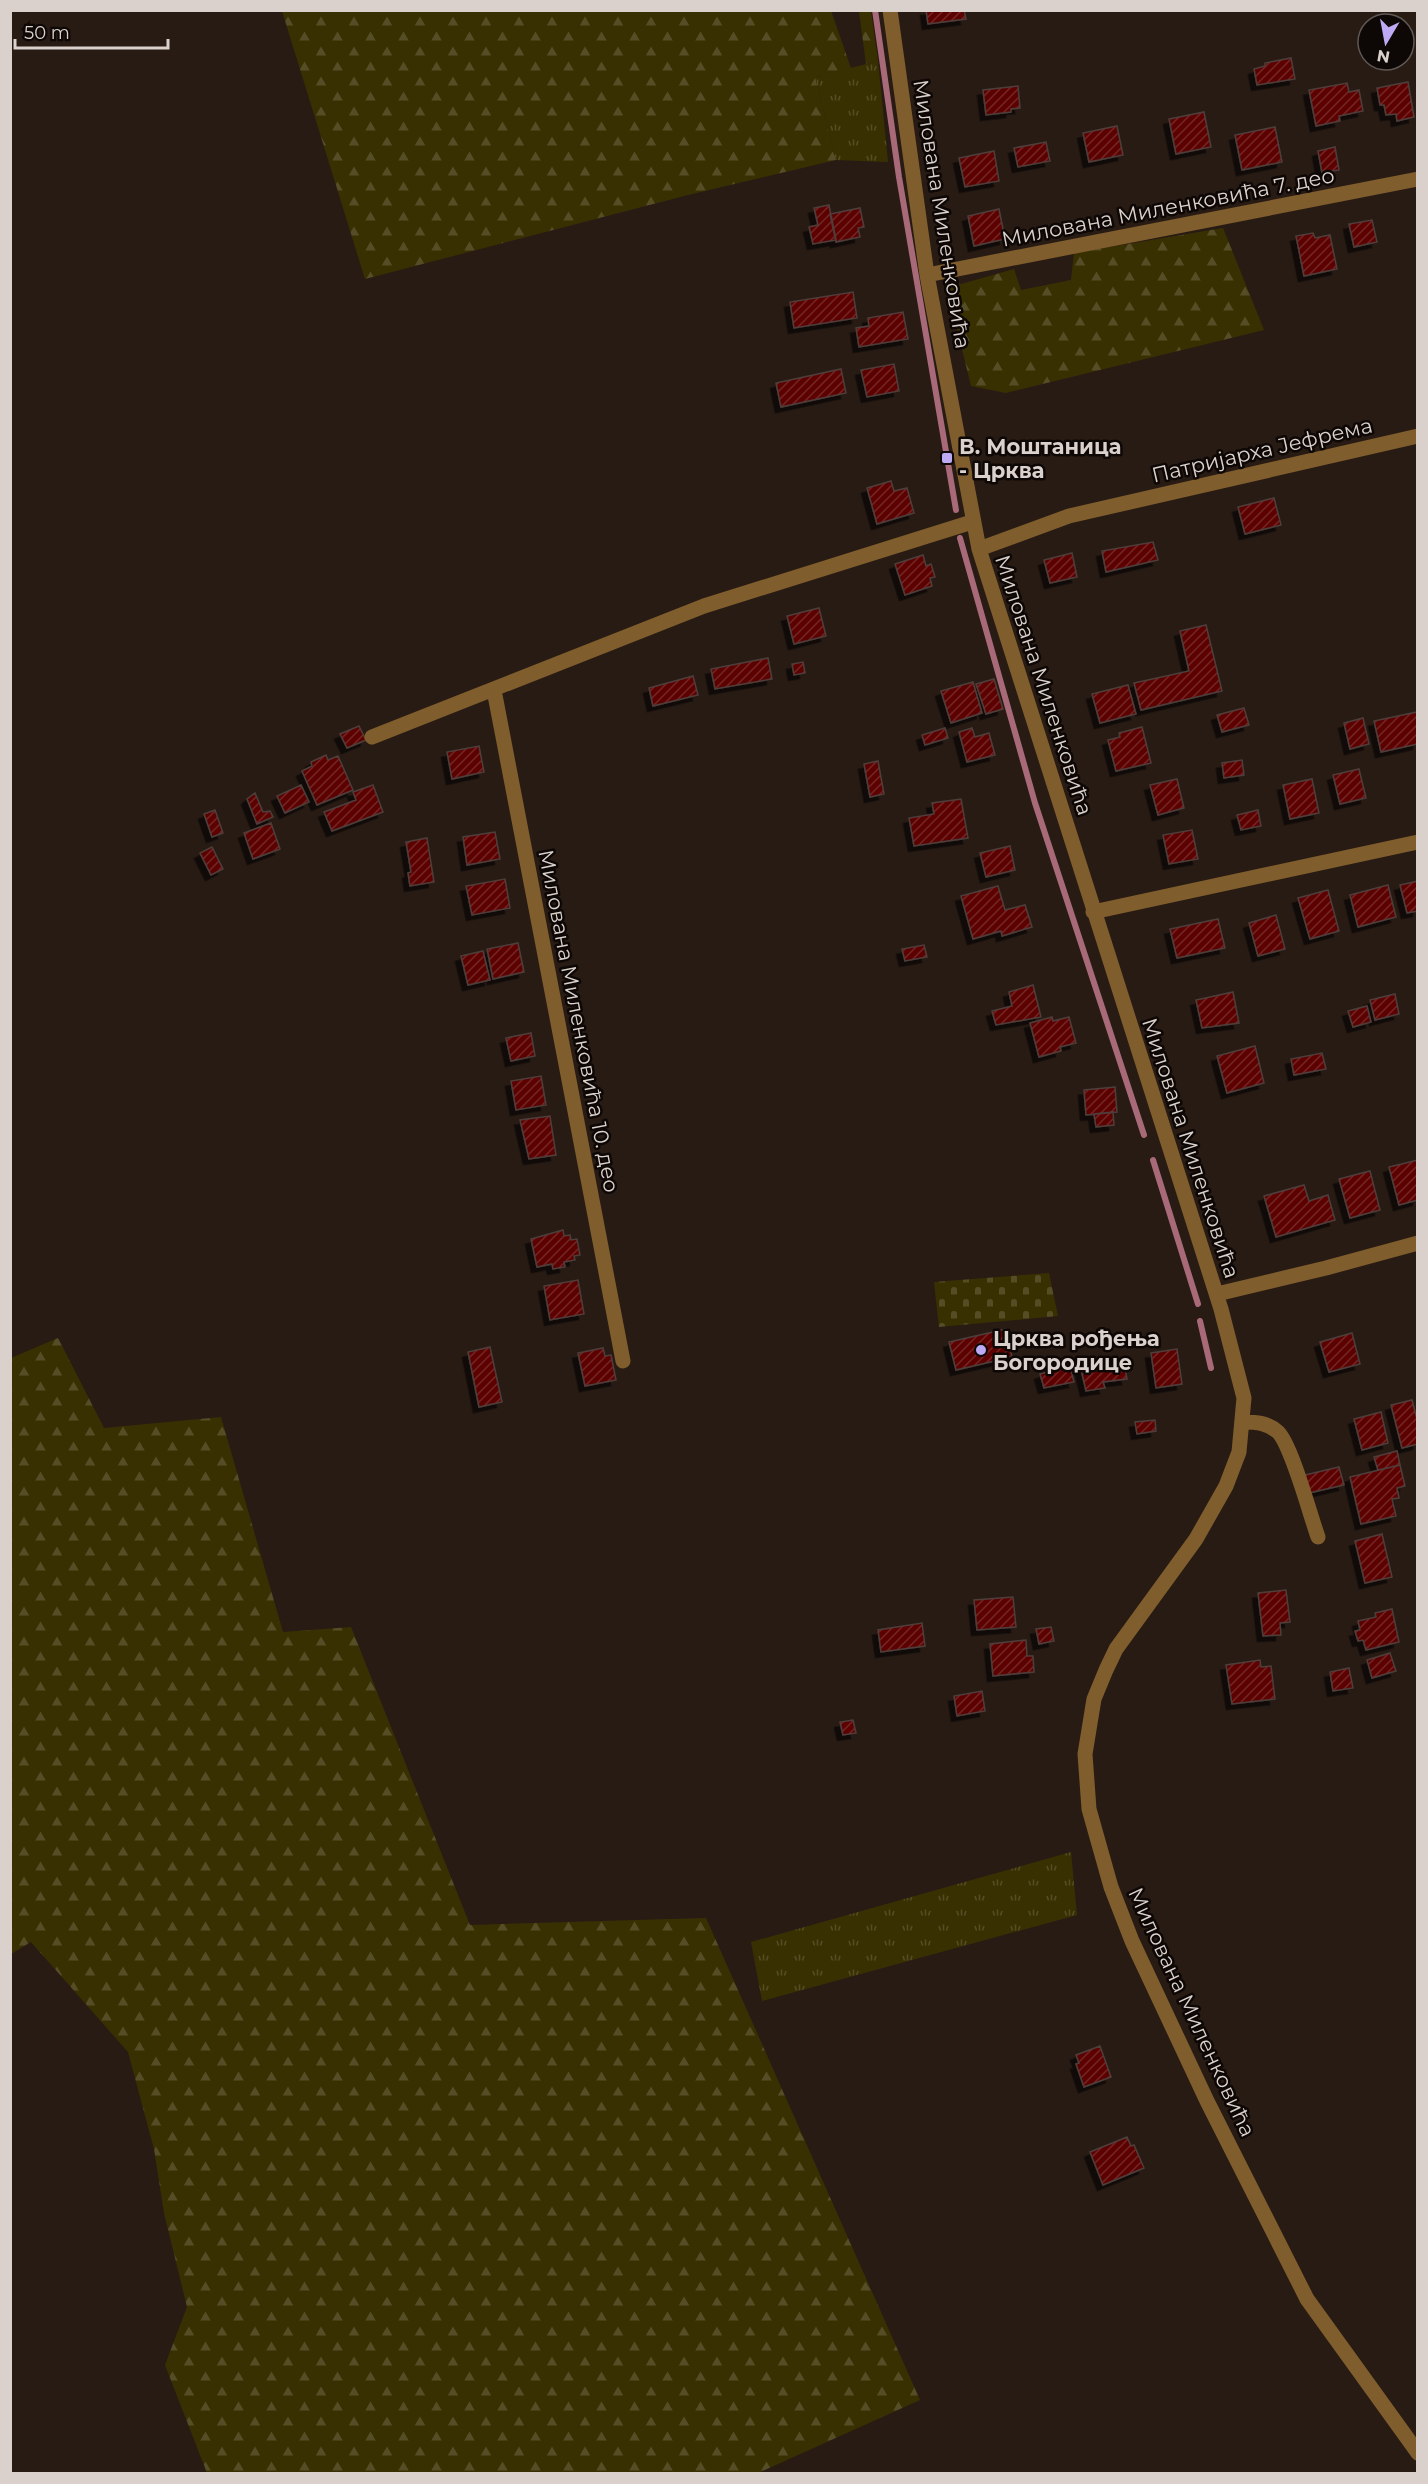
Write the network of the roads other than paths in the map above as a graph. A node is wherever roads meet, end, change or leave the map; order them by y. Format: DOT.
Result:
graph roads {
  1 [pos="890,10"];
  2 [pos="1418,179"];
  3 [pos="927,275"];
  4 [pos="1418,436"];
  5 [pos="972,522"];
  6 [pos="979,549"];
  7 [pos="494,690"];
  8 [pos="372,737"];
  9 [pos="1418,842"];
  10 [pos="1093,912"];
  11 [pos="1418,1243"];
  12 [pos="1216,1294"];
  13 [pos="623,1361"];
  14 [pos="1243,1422"];
  15 [pos="1318,1537"];
  16 [pos="1418,2453"];
  1 -- 3 [label="street, Милована Миленковића"];
  2 -- 3 [label="street, Милована Миленковића 7. део"];
  3 -- 5 [label="street, Милована Миленковића"];
  4 -- 6 [label="street, Патријарха Јефрема"];
  5 -- 6 [label="street, Милована Миленковића"];
  5 -- 7 [label="street"];
  6 -- 10 [label="street, Милована Миленковића"];
  7 -- 8 [label="street"];
  7 -- 13 [label="street, Милована Миленковића 10. део"];
  9 -- 10 [label="street"];
  10 -- 12 [label="street, Милована Миленковића"];
  11 -- 12 [label="street"];
  12 -- 14 [label="street, Милована Миленковића"];
  14 -- 15 [label="street"];
  14 -- 16 [label="street, Милована Миленковића"];
}
